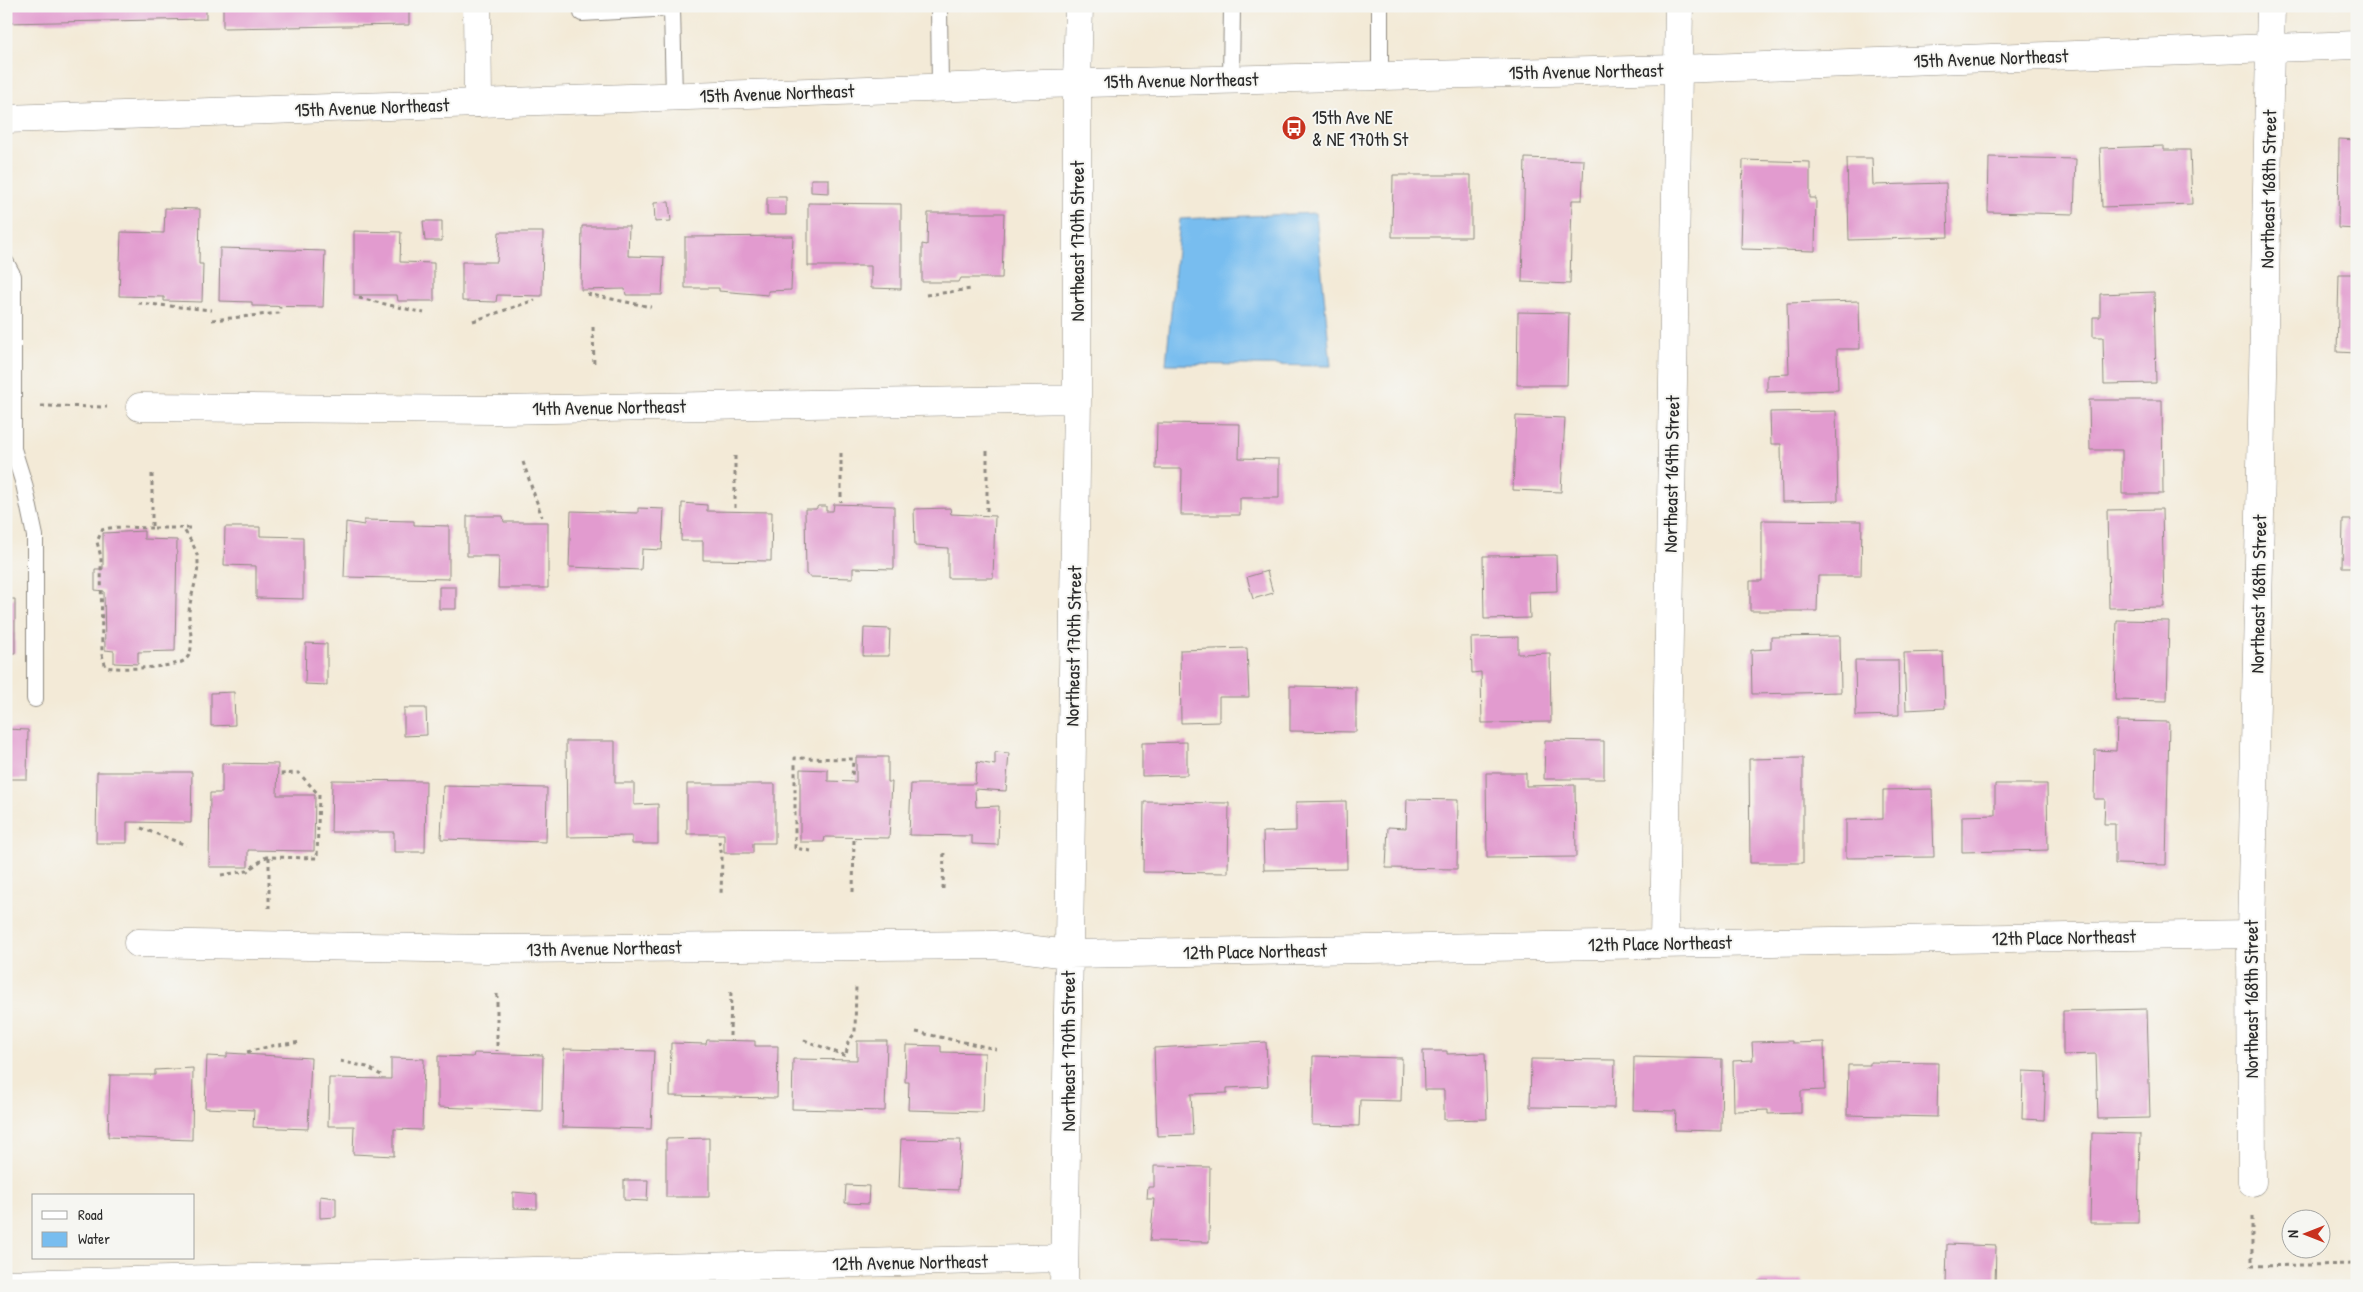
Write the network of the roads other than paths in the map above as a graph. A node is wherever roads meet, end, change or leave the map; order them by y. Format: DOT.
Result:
graph roads {
  1 [pos="477,6"];
  2 [pos="939,6"];
  3 [pos="1079,6"];
  4 [pos="1232,6"];
  5 [pos="1679,6"];
  6 [pos="2271,6"];
  7 [pos="1380,9"];
  8 [pos="582,13"];
  9 [pos="2357,45"];
  10 [pos="2270,48"];
  11 [pos="1677,69"];
  12 [pos="1380,75"];
  13 [pos="1231,79"];
  14 [pos="1077,83"];
  15 [pos="940,88"];
  16 [pos="674,97"];
  17 [pos="478,103"];
  18 [pos="6,119"];
  19 [pos="6,263"];
  20 [pos="1077,399"];
  21 [pos="140,408"];
  22 [pos="9,449"];
  23 [pos="35,699"];
  24 [pos="2251,934"];
  25 [pos="138,943"];
  26 [pos="1664,943"];
  27 [pos="1068,954"];
  28 [pos="2252,1182"];
  29 [pos="1064,1258"];
  30 [pos="6,1284"];
  31 [pos="1064,1286"];
  1 -- 17 [label="street"];
  2 -- 15 [label="lane"];
  3 -- 14 [label="street, Northeast 170th Street"];
  4 -- 13 [label="lane"];
  5 -- 11 [label="street, Northeast 169th Street"];
  6 -- 10 [label="street, Northeast 168th Street"];
  7 -- 12 [label="lane"];
  8 -- 16 [label="lane"];
  9 -- 10 [label="street, 15th Avenue Northeast"];
  10 -- 11 [label="street, 15th Avenue Northeast"];
  10 -- 24 [label="street, Northeast 168th Street"];
  11 -- 12 [label="street, 15th Avenue Northeast"];
  11 -- 26 [label="street, Northeast 169th Street"];
  12 -- 13 [label="street, 15th Avenue Northeast"];
  13 -- 14 [label="street, 15th Avenue Northeast"];
  14 -- 15 [label="street, 15th Avenue Northeast"];
  14 -- 20 [label="street, Northeast 170th Street"];
  15 -- 16 [label="street, 15th Avenue Northeast"];
  16 -- 17 [label="street, 15th Avenue Northeast"];
  17 -- 18 [label="street, 15th Avenue Northeast"];
  19 -- 22 [label="lane"];
  20 -- 21 [label="street, 14th Avenue Northeast"];
  20 -- 27 [label="street, Northeast 170th Street"];
  22 -- 23 [label="lane"];
  24 -- 26 [label="street, 12th Place Northeast"];
  24 -- 28 [label="street, Northeast 168th Street"];
  25 -- 27 [label="street, 13th Avenue Northeast"];
  26 -- 27 [label="street, 12th Place Northeast"];
  27 -- 29 [label="street, Northeast 170th Street"];
  29 -- 30 [label="street, 12th Avenue Northeast"];
  29 -- 31 [label="street, Northeast 170th Street"];
}
